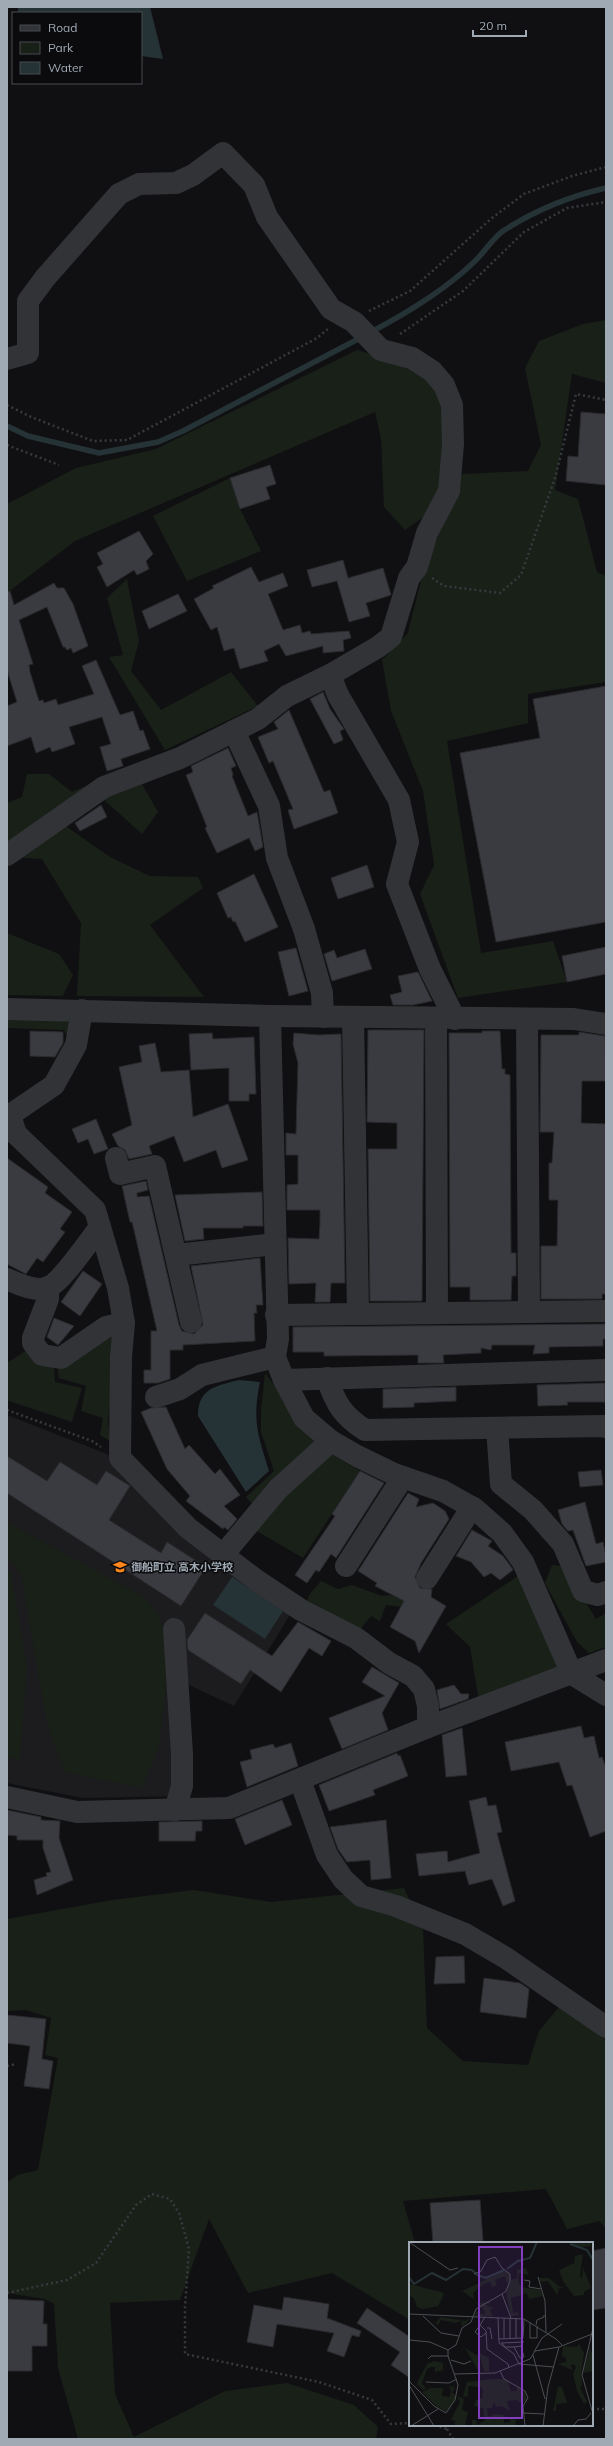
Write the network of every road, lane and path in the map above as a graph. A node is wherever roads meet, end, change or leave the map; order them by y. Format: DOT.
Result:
graph roads {
  1 [pos="606,167"];
  2 [pos="606,202"];
  3 [pos="350,320"];
  4 [pos="381,350"];
  5 [pos="7,359"];
  6 [pos="606,400"];
  7 [pos="7,405"];
  8 [pos="7,444"];
  9 [pos="59,465"];
  10 [pos="417,567"];
  11 [pos="330,675"];
  12 [pos="234,731"];
  13 [pos="7,855"];
  14 [pos="7,1009"];
  15 [pos="82,1010"];
  16 [pos="270,1016"];
  17 [pos="323,1017"];
  18 [pos="353,1018"];
  19 [pos="445,1019"];
  20 [pos="527,1019"];
  21 [pos="606,1024"];
  22 [pos="9,1116"];
  23 [pos="116,1158"];
  24 [pos="100,1227"];
  25 [pos="275,1244"];
  26 [pos="176,1255"];
  27 [pos="7,1279"];
  28 [pos="48,1288"];
  29 [pos="606,1311"];
  30 [pos="437,1312"];
  31 [pos="529,1312"];
  32 [pos="358,1313"];
  33 [pos="276,1315"];
  34 [pos="191,1322"];
  35 [pos="124,1323"];
  36 [pos="275,1356"];
  37 [pos="606,1370"];
  38 [pos="327,1378"];
  39 [pos="284,1380"];
  40 [pos="156,1397"];
  41 [pos="7,1410"];
  42 [pos="497,1428"];
  43 [pos="606,1428"];
  44 [pos="331,1441"];
  45 [pos="120,1458"];
  46 [pos="403,1478"];
  47 [pos="472,1508"];
  48 [pos="223,1555"];
  49 [pos="346,1566"];
  50 [pos="428,1578"];
  51 [pos="606,1592"];
  52 [pos="174,1629"];
  53 [pos="606,1660"];
  54 [pos="572,1674"];
  55 [pos="606,1695"];
  56 [pos="428,1728"];
  57 [pos="300,1780"];
  58 [pos="7,1797"];
  59 [pos="175,1810"];
  60 [pos="606,2027"];
  61 [pos="16,2064"];
  62 [pos="7,2066"];
  63 [pos="7,2292"];
  64 [pos="593,2409"];
  65 [pos="606,2409"];
  66 [pos="409,2423"];
  67 [pos="439,2426"];
  68 [pos="447,2428"];
  69 [pos="453,2439"];
  1 -- 3 [label="path"];
  2 -- 4 [label="path"];
  3 -- 4 [label="street"];
  3 -- 5 [label="street"];
  3 -- 7 [label="path"];
  4 -- 10 [label="street"];
  6 -- 10 [label="path"];
  8 -- 9 [label="path"];
  10 -- 11 [label="street"];
  11 -- 12 [label="street"];
  11 -- 19 [label="street"];
  12 -- 13 [label="street"];
  12 -- 17 [label="street"];
  14 -- 15 [label="street"];
  15 -- 16 [label="street"];
  15 -- 22 [label="street"];
  16 -- 17 [label="street"];
  16 -- 25 [label="street"];
  17 -- 18 [label="street"];
  18 -- 19 [label="street"];
  18 -- 32 [label="street"];
  19 -- 20 [label="street"];
  19 -- 30 [label="street"];
  20 -- 21 [label="street"];
  20 -- 31 [label="street"];
  22 -- 24 [label="street"];
  23 -- 26 [label="street"];
  24 -- 28 [label="street"];
  24 -- 35 [label="street"];
  25 -- 26 [label="street"];
  25 -- 33 [label="street"];
  26 -- 34 [label="street"];
  27 -- 28 [label="street"];
  28 -- 35 [label="street"];
  29 -- 31 [label="street"];
  30 -- 31 [label="street"];
  30 -- 32 [label="street"];
  32 -- 33 [label="street"];
  33 -- 36 [label="street"];
  35 -- 45 [label="street"];
  36 -- 39 [label="street"];
  36 -- 40 [label="street"];
  37 -- 38 [label="street"];
  38 -- 39 [label="street"];
  38 -- 42 [label="street"];
  39 -- 44 [label="street"];
  41 -- 45 [label="path"];
  42 -- 43 [label="street"];
  42 -- 51 [label="street"];
  44 -- 46 [label="street"];
  44 -- 48 [label="street"];
  45 -- 48 [label="street"];
  46 -- 47 [label="street"];
  46 -- 49 [label="street"];
  47 -- 50 [label="street"];
  47 -- 54 [label="street"];
  48 -- 56 [label="street"];
  52 -- 59 [label="street"];
  53 -- 54 [label="street"];
  54 -- 55 [label="street"];
  54 -- 56 [label="street"];
  56 -- 57 [label="street"];
  57 -- 59 [label="street"];
  57 -- 60 [label="street"];
  58 -- 59 [label="street"];
  61 -- 62 [label="path"];
  63 -- 66 [label="path"];
  64 -- 65 [label="path"];
  67 -- 68 [label="path"];
  68 -- 69 [label="path"];
}
